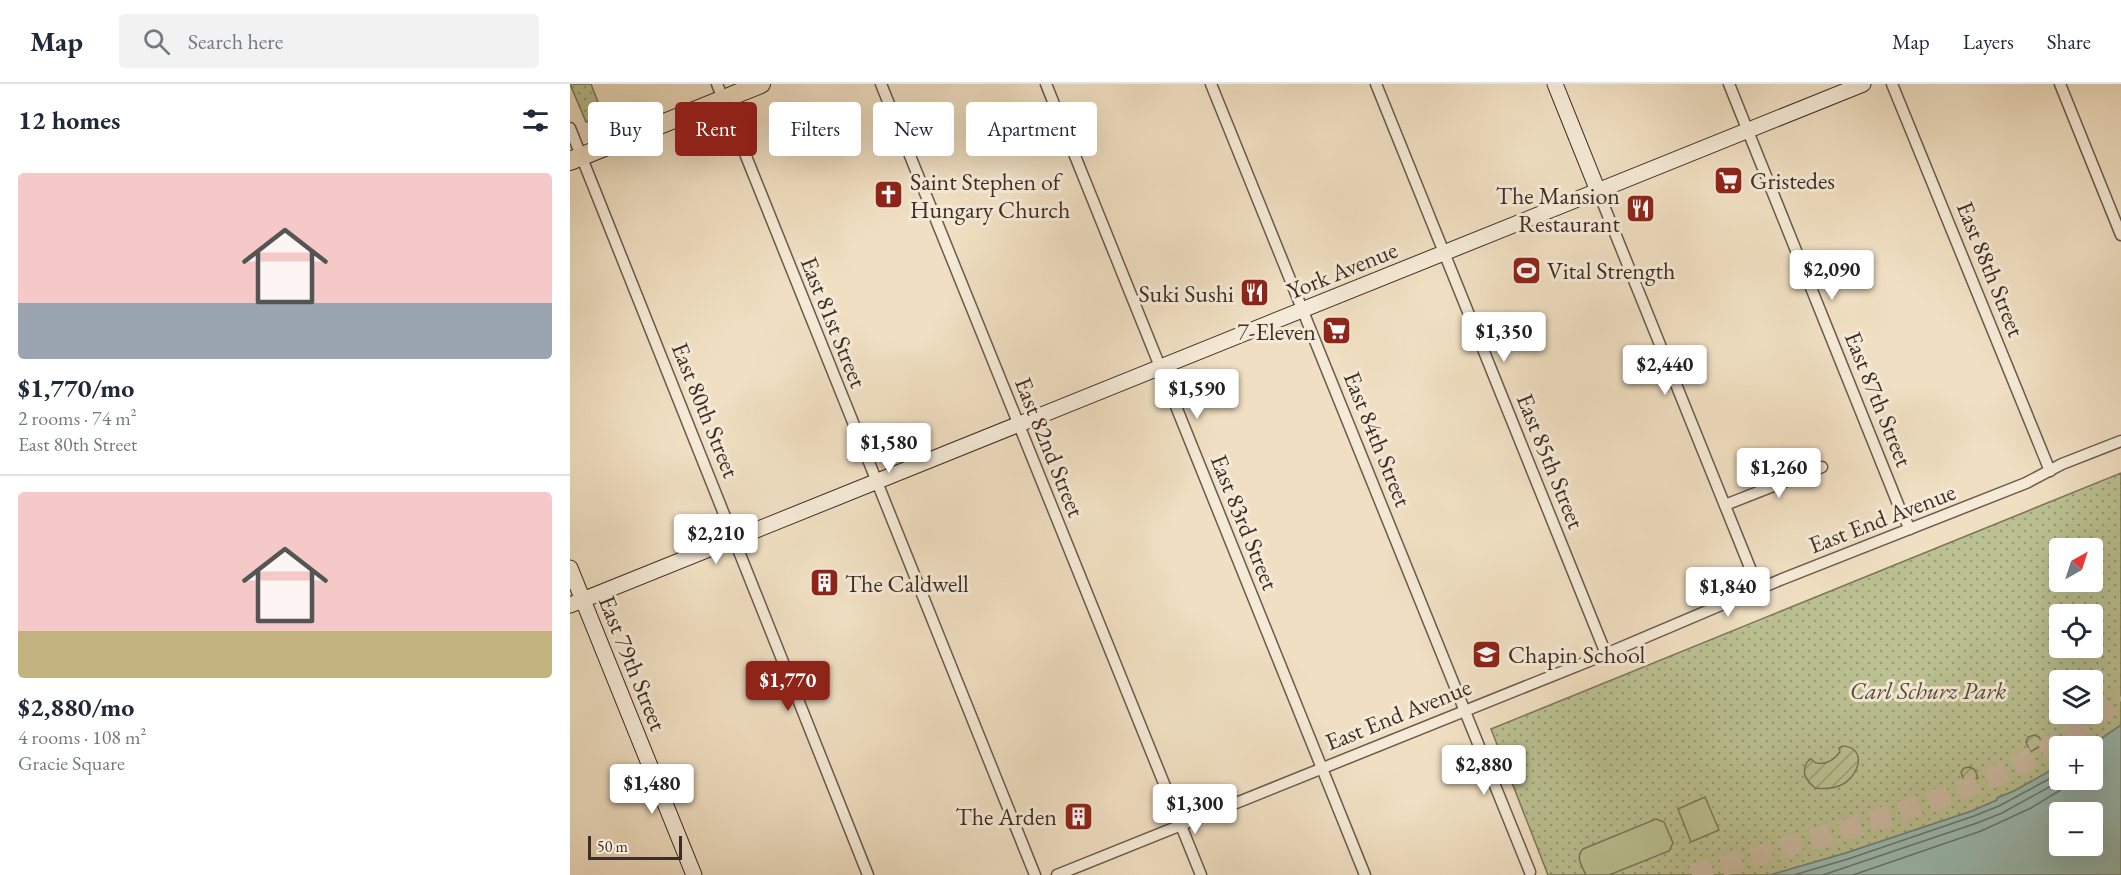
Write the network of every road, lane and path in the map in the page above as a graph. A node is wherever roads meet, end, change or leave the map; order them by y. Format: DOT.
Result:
graph roads {
  1 [pos="761,84"];
  2 [pos="881,84"];
  3 [pos="1046,84"];
  4 [pos="1211,84"];
  5 [pos="1376,84"];
  6 [pos="1555,84"];
  7 [pos="1729,84"];
  8 [pos="1863,84"];
  9 [pos="1892,84"];
  10 [pos="2060,84"];
  11 [pos="720,92"];
  12 [pos="570,128"];
  13 [pos="1748,130"];
  14 [pos="576,159"];
  15 [pos="1598,191"];
  16 [pos="2121,235"];
  17 [pos="1444,253"];
  18 [pos="1303,310"];
  19 [pos="1160,368"];
  20 [pos="1019,425"];
  21 [pos="2121,441"];
  22 [pos="1822,467"];
  23 [pos="2050,471"];
  24 [pos="877,482"];
  25 [pos="1725,506"];
  26 [pos="1910,529"];
  27 [pos="735,539"];
  28 [pos="570,568"];
  29 [pos="1759,590"];
  30 [pos="576,602"];
  31 [pos="1606,654"];
  32 [pos="1465,710"];
  33 [pos="1322,768"];
  34 [pos="1180,825"];
  35 [pos="1530,872"];
  36 [pos="694,875"];
  37 [pos="868,875"];
  38 [pos="1035,875"];
  39 [pos="1057,875"];
  40 [pos="1201,875"];
  41 [pos="1365,875"];
  1 -- 11 [label="main road"];
  2 -- 20 [label="street, East 82nd Street"];
  3 -- 19 [label="street, East 83rd Street"];
  4 -- 18 [label="street, East 84th Street"];
  5 -- 17 [label="street, East 85th Street"];
  6 -- 15 [label="main road"];
  7 -- 13 [label="street, East 87th Street"];
  8 -- 13 [label="main road, York Avenue"];
  9 -- 23 [label="street, East 88th Street"];
  10 -- 16 [label="street"];
  11 -- 14 [label="main road"];
  11 -- 24 [label="street, East 81st Street"];
  12 -- 14 [label="street, East 80th Street"];
  13 -- 15 [label="main road, York Avenue"];
  13 -- 26 [label="street, East 87th Street"];
  14 -- 27 [label="street, East 80th Street"];
  15 -- 17 [label="main road, York Avenue"];
  15 -- 25 [label="street"];
  17 -- 18 [label="main road, York Avenue"];
  17 -- 31 [label="street, East 85th Street"];
  18 -- 19 [label="main road, York Avenue"];
  18 -- 32 [label="street, East 84th Street"];
  19 -- 20 [label="main road, York Avenue"];
  19 -- 33 [label="street, East 83rd Street"];
  20 -- 24 [label="main road, York Avenue"];
  20 -- 34 [label="street, East 82nd Street"];
  21 -- 23 [label="street, East End Avenue"];
  22 -- 25 [label="street"];
  23 -- 26 [label="street, East End Avenue"];
  24 -- 27 [label="main road, York Avenue"];
  24 -- 38 [label="street, East 81st Street"];
  25 -- 29 [label="street"];
  26 -- 29 [label="street, East End Avenue"];
  27 -- 30 [label="main road, York Avenue"];
  27 -- 37 [label="street, East 80th Street"];
  28 -- 30 [label="main road, East 79th Street"];
  29 -- 31 [label="street, East End Avenue"];
  30 -- 36 [label="main road, East 79th Street"];
  31 -- 32 [label="street, East End Avenue"];
  32 -- 33 [label="street, East End Avenue"];
  32 -- 35 [label="street, East 84th Street"];
  33 -- 34 [label="street, East End Avenue"];
  33 -- 41 [label="street, East 83rd Street"];
  34 -- 39 [label="street, East End Avenue"];
  34 -- 40 [label="street, East 82nd Street"];
}
